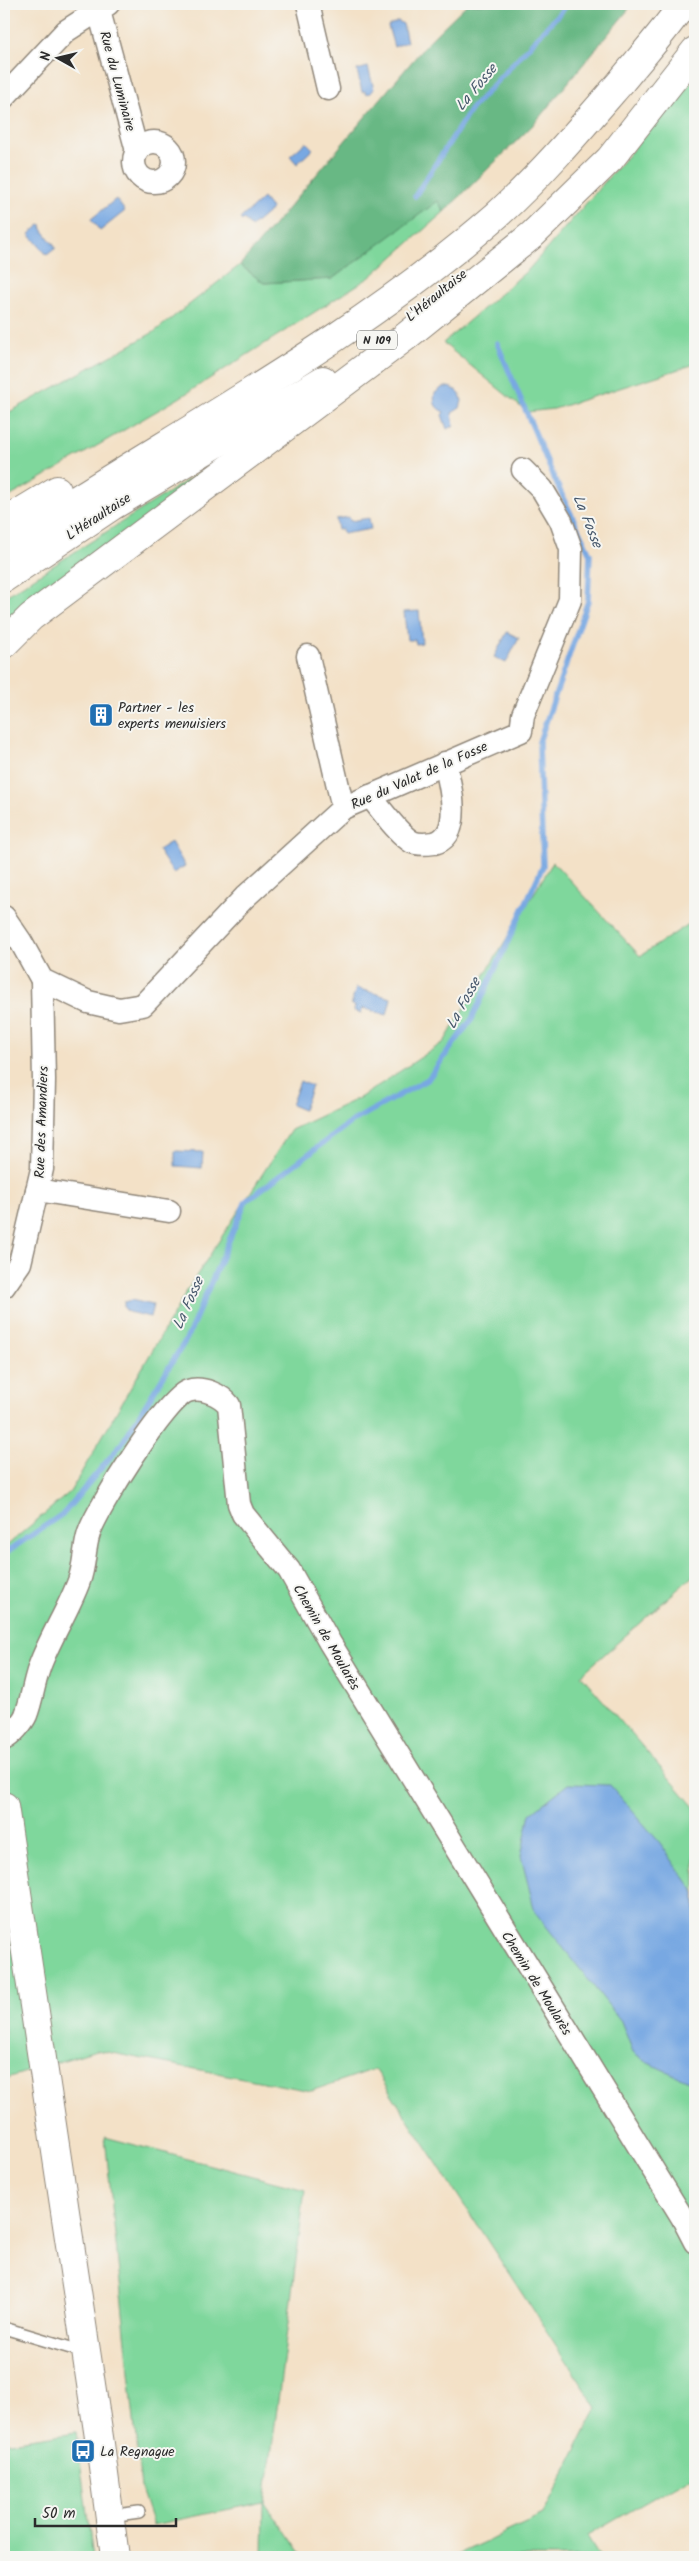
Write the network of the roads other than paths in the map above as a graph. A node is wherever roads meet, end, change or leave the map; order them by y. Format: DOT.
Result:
graph roads {
  1 [pos="308,4"];
  2 [pos="671,4"];
  3 [pos="683,4"];
  4 [pos="104,7"];
  5 [pos="695,35"];
  6 [pos="695,50"];
  7 [pos="328,88"];
  8 [pos="4,97"];
  9 [pos="137,151"];
  10 [pos="523,470"];
  11 [pos="4,522"];
  12 [pos="4,546"];
  13 [pos="4,578"];
  14 [pos="4,644"];
  15 [pos="308,656"];
  16 [pos="445,763"];
  17 [pos="370,796"];
  18 [pos="343,808"];
  19 [pos="4,917"];
  20 [pos="42,980"];
  21 [pos="37,1190"];
  22 [pos="168,1211"];
  23 [pos="4,1286"];
  24 [pos="4,1739"];
  25 [pos="4,1806"];
  26 [pos="695,2242"];
  27 [pos="4,2328"];
  28 [pos="86,2353"];
  29 [pos="139,2512"];
  30 [pos="110,2516"];
  31 [pos="115,2557"];
  1 -- 7 [label="street"];
  2 -- 11 [label="main road"];
  3 -- 12 [label="main road, L'Héraultaise / N 109"];
  4 -- 8 [label="street, Rue du Luminaire"];
  4 -- 9 [label="street, Rue du Luminaire"];
  5 -- 13 [label="main road, L'Héraultaise / N 109"];
  6 -- 14 [label="main road"];
  10 -- 16 [label="street, Rue du Valat de la Fosse"];
  15 -- 18 [label="street"];
  16 -- 17 [label="street, Rue du Valat de la Fosse"];
  16 -- 17 [label="street"];
  17 -- 18 [label="street, Rue du Valat de la Fosse"];
  18 -- 20 [label="street, Rue du Valat de la Fosse"];
  19 -- 20 [label="street"];
  20 -- 21 [label="street, Rue des Amandiers"];
  21 -- 22 [label="street"];
  21 -- 23 [label="street, Rue des Amandiers"];
  24 -- 26 [label="street, Chemin de Moularès"];
  25 -- 28 [label="main road"];
  27 -- 28 [label="lane"];
  28 -- 30 [label="main road"];
  29 -- 30 [label="lane"];
  30 -- 31 [label="main road"];
}
